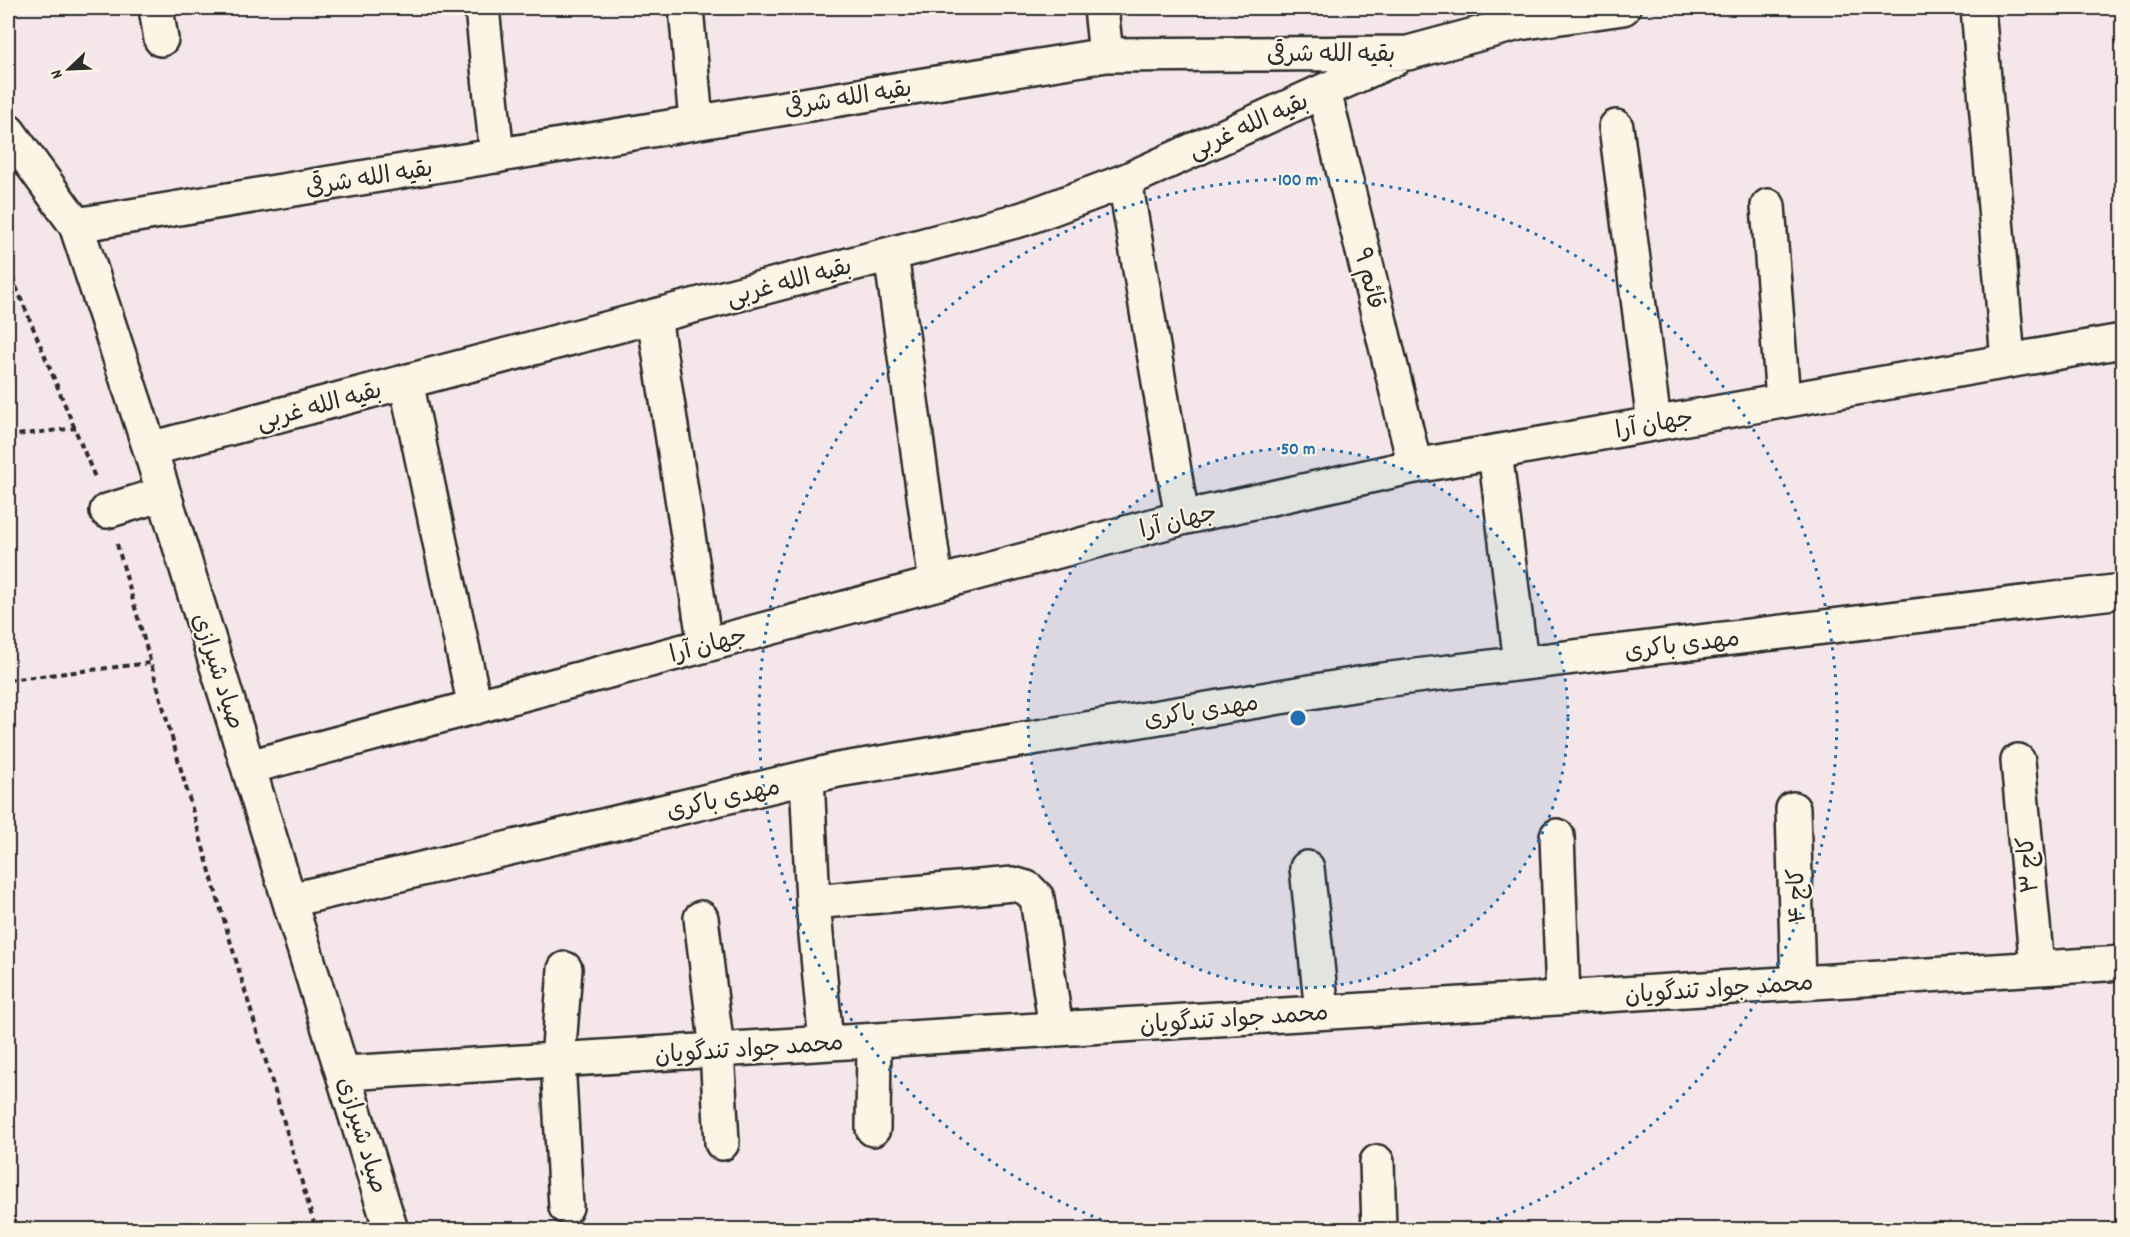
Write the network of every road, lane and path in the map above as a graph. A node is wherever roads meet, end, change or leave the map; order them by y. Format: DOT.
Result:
graph roads {
  1 [pos="156,8"];
  2 [pos="482,8"];
  3 [pos="686,8"];
  4 [pos="1101,8"];
  5 [pos="1623,8"];
  6 [pos="1978,8"];
  7 [pos="1518,15"];
  8 [pos="161,39"];
  9 [pos="1408,53"];
  10 [pos="1106,55"];
  11 [pos="1324,91"];
  12 [pos="696,122"];
  13 [pos="1616,127"];
  14 [pos="8,131"];
  15 [pos="497,156"];
  16 [pos="1125,181"];
  17 [pos="1768,206"];
  18 [pos="76,225"];
  19 [pos="891,254"];
  20 [pos="8,267"];
  21 [pos="654,316"];
  22 [pos="2122,341"];
  23 [pos="2008,360"];
  24 [pos="406,382"];
  25 [pos="1783,400"];
  26 [pos="1654,423"];
  27 [pos="76,428"];
  28 [pos="8,436"];
  29 [pos="150,449"];
  30 [pos="1495,452"];
  31 [pos="1415,466"];
  32 [pos="163,494"];
  33 [pos="107,511"];
  34 [pos="1182,518"];
  35 [pos="936,583"];
  36 [pos="2122,591"];
  37 [pos="705,645"];
  38 [pos="150,663"];
  39 [pos="1521,663"];
  40 [pos="8,680"];
  41 [pos="475,706"];
  42 [pos="2018,761"];
  43 [pos="249,767"];
  44 [pos="807,778"];
  45 [pos="1793,809"];
  46 [pos="1557,836"];
  47 [pos="1307,868"];
  48 [pos="291,900"];
  49 [pos="813,902"];
  50 [pos="701,918"];
  51 [pos="2122,963"];
  52 [pos="2037,968"];
  53 [pos="565,969"];
  54 [pos="1798,983"];
  55 [pos="1563,997"];
  56 [pos="1322,1012"];
  57 [pos="1056,1029"];
  58 [pos="874,1040"];
  59 [pos="826,1044"];
  60 [pos="717,1050"];
  61 [pos="558,1060"];
  62 [pos="345,1073"];
  63 [pos="873,1129"];
  64 [pos="722,1143"];
  65 [pos="1377,1162"];
  66 [pos="566,1207"];
  67 [pos="316,1230"];
  68 [pos="391,1230"];
  69 [pos="1378,1230"];
  1 -- 8 [label="street"];
  2 -- 15 [label="street"];
  3 -- 12 [label="street"];
  4 -- 10 [label="street"];
  5 -- 7 [label="street, بقیه الله شرقی"];
  6 -- 23 [label="street"];
  7 -- 9 [label="street, بقیه الله شرقی"];
  9 -- 10 [label="street, بقیه الله شرقی"];
  9 -- 11 [label="street, بقیه الله غربی"];
  10 -- 12 [label="street, بقیه الله شرقی"];
  11 -- 16 [label="street, بقیه الله غربی"];
  11 -- 31 [label="street, قائم ۹"];
  12 -- 15 [label="street, بقیه الله شرقی"];
  13 -- 26 [label="street"];
  14 -- 18 [label="street, صیاد شیرازی"];
  15 -- 18 [label="street, بقیه الله شرقی"];
  16 -- 19 [label="street, بقیه الله غربی"];
  16 -- 34 [label="street"];
  17 -- 25 [label="street"];
  18 -- 29 [label="street, صیاد شیرازی"];
  19 -- 21 [label="street, بقیه الله غربی"];
  19 -- 35 [label="street"];
  20 -- 27 [label="path"];
  21 -- 24 [label="street, بقیه الله غربی"];
  21 -- 37 [label="street"];
  22 -- 23 [label="street, جهان آرا"];
  23 -- 25 [label="street, جهان آرا"];
  24 -- 29 [label="street, بقیه الله غربی"];
  24 -- 41 [label="street"];
  25 -- 26 [label="street, جهان آرا"];
  26 -- 30 [label="street, جهان آرا"];
  27 -- 28 [label="path"];
  27 -- 33 [label="path"];
  29 -- 32 [label="street, صیاد شیرازی"];
  30 -- 31 [label="street, جهان آرا"];
  30 -- 39 [label="street"];
  31 -- 34 [label="street, جهان آرا"];
  32 -- 33 [label="street"];
  32 -- 43 [label="street, صیاد شیرازی"];
  33 -- 38 [label="path"];
  34 -- 35 [label="street, جهان آرا"];
  35 -- 37 [label="street, جهان آرا"];
  36 -- 39 [label="street, مهدی باکری"];
  37 -- 41 [label="street, جهان آرا"];
  38 -- 40 [label="path"];
  38 -- 67 [label="path"];
  39 -- 44 [label="street, مهدی باکری"];
  41 -- 43 [label="street, جهان آرا"];
  42 -- 52 [label="street, کاج ۳"];
  43 -- 48 [label="street, صیاد شیرازی"];
  44 -- 48 [label="street, مهدی باکری"];
  44 -- 49 [label="street"];
  45 -- 54 [label="street, کاج ۴"];
  46 -- 55 [label="street"];
  47 -- 56 [label="street"];
  48 -- 62 [label="street, صیاد شیرازی"];
  49 -- 57 [label="street"];
  49 -- 59 [label="street"];
  50 -- 60 [label="street"];
  51 -- 52 [label="street, محمد جواد تندگویان"];
  52 -- 54 [label="street, محمد جواد تندگویان"];
  53 -- 61 [label="street"];
  54 -- 55 [label="street, محمد جواد تندگویان"];
  55 -- 56 [label="street, محمد جواد تندگویان"];
  56 -- 57 [label="street, محمد جواد تندگویان"];
  57 -- 58 [label="street, محمد جواد تندگویان"];
  58 -- 59 [label="street, محمد جواد تندگویان"];
  58 -- 63 [label="street"];
  59 -- 60 [label="street, محمد جواد تندگویان"];
  60 -- 61 [label="street, محمد جواد تندگویان"];
  60 -- 64 [label="street"];
  61 -- 62 [label="street, محمد جواد تندگویان"];
  61 -- 66 [label="street"];
  62 -- 68 [label="street, صیاد شیرازی"];
  65 -- 69 [label="street"];
}
